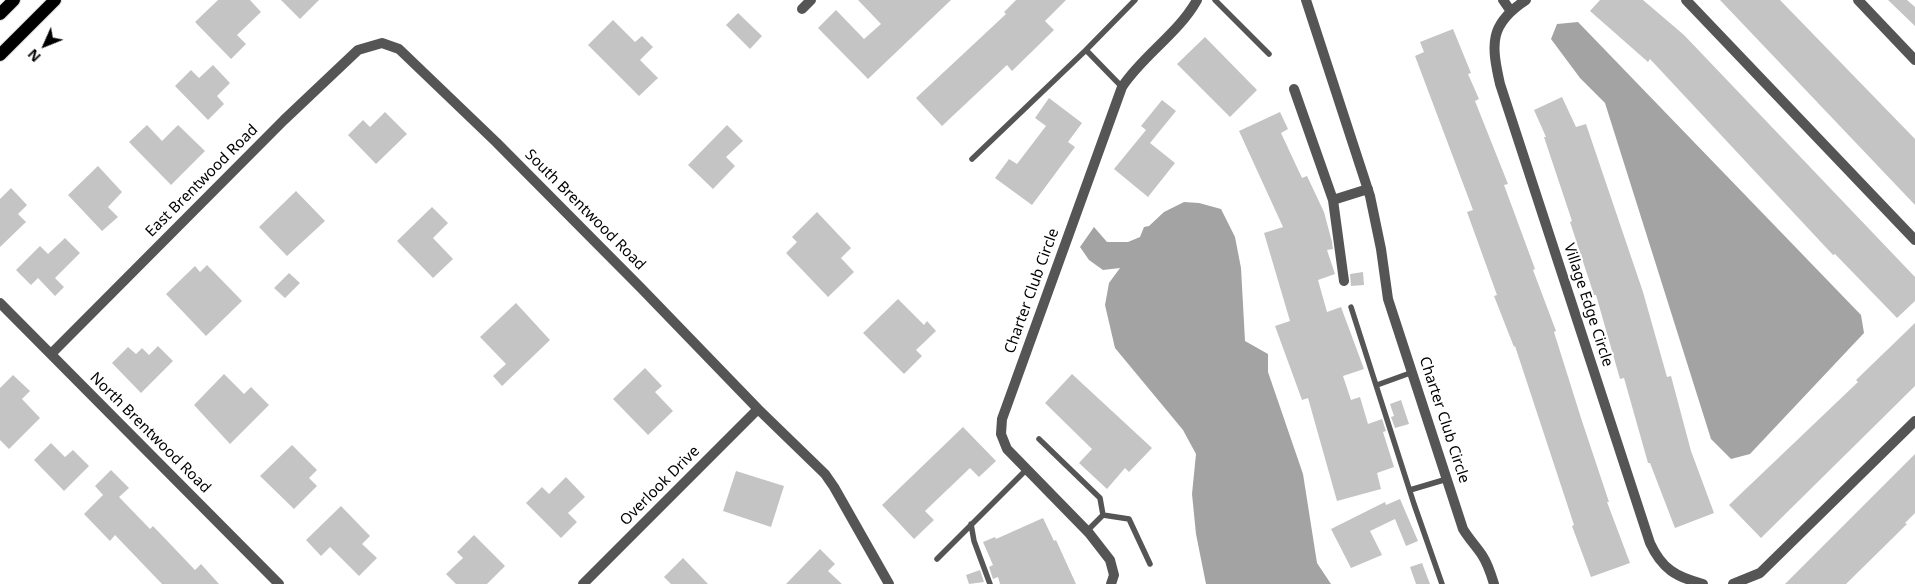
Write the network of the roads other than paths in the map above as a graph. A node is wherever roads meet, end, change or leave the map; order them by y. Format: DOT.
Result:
graph roads {
  1 [pos="14,0"];
  2 [pos="54,0"];
  3 [pos="811,0"];
  4 [pos="1135,0"];
  5 [pos="1196,0"];
  6 [pos="1216,0"];
  7 [pos="1306,0"];
  8 [pos="1503,0"];
  9 [pos="1526,0"];
  10 [pos="1686,0"];
  11 [pos="1858,0"];
  12 [pos="802,9"];
  13 [pos="1510,10"];
  14 [pos="0,14"];
  15 [pos="382,43"];
  16 [pos="1086,50"];
  17 [pos="0,54"];
  18 [pos="1269,54"];
  19 [pos="1915,60"];
  20 [pos="1122,87"];
  21 [pos="1294,89"];
  22 [pos="972,159"];
  23 [pos="1368,190"];
  24 [pos="1333,200"];
  25 [pos="1915,240"];
  26 [pos="1344,281"];
  27 [pos="0,303"];
  28 [pos="1351,307"];
  29 [pos="51,354"];
  30 [pos="1413,372"];
  31 [pos="1377,385"];
  32 [pos="758,409"];
  33 [pos="1915,421"];
  34 [pos="1039,439"];
  35 [pos="1026,470"];
  36 [pos="1447,479"];
  37 [pos="1410,490"];
  38 [pos="1103,515"];
  39 [pos="971,524"];
  40 [pos="1087,531"];
  41 [pos="937,559"];
  42 [pos="1150,564"];
  43 [pos="279,584"];
  44 [pos="583,584"];
  45 [pos="889,584"];
  46 [pos="990,584"];
  47 [pos="1111,584"];
  48 [pos="1442,584"];
  49 [pos="1494,584"];
  50 [pos="1703,584"];
  51 [pos="1733,584"];
  1 -- 14 [label="main road"];
  2 -- 17 [label="main road"];
  3 -- 12 [label="street"];
  4 -- 16 [label="lane"];
  5 -- 20 [label="street, Charter Club Circle"];
  6 -- 18 [label="lane"];
  7 -- 23 [label="street, Charter Club Circle"];
  8 -- 13 [label="street"];
  9 -- 13 [label="street, Village Edge Circle"];
  10 -- 25 [label="street"];
  11 -- 19 [label="street"];
  13 -- 50 [label="street, Village Edge Circle"];
  15 -- 29 [label="street, East Brentwood Road"];
  15 -- 32 [label="street, South Brentwood Road"];
  16 -- 20 [label="lane"];
  16 -- 22 [label="lane"];
  20 -- 35 [label="street, Charter Club Circle"];
  21 -- 24 [label="street"];
  23 -- 24 [label="street"];
  23 -- 30 [label="street, Charter Club Circle"];
  24 -- 26 [label="street"];
  27 -- 29 [label="street, North Brentwood Road"];
  28 -- 31 [label="lane"];
  29 -- 43 [label="street, North Brentwood Road"];
  30 -- 31 [label="lane"];
  30 -- 36 [label="street, Charter Club Circle"];
  31 -- 37 [label="lane"];
  32 -- 44 [label="street, Overlook Drive"];
  32 -- 45 [label="street, South Brentwood Road"];
  33 -- 51 [label="street"];
  34 -- 38 [label="lane"];
  35 -- 39 [label="lane"];
  35 -- 40 [label="street, Charter Club Circle"];
  36 -- 37 [label="lane"];
  36 -- 49 [label="street, Charter Club Circle"];
  37 -- 48 [label="lane"];
  38 -- 40 [label="lane"];
  38 -- 42 [label="lane"];
  39 -- 41 [label="lane"];
  39 -- 46 [label="lane"];
  40 -- 47 [label="street, Charter Club Circle"];
}
